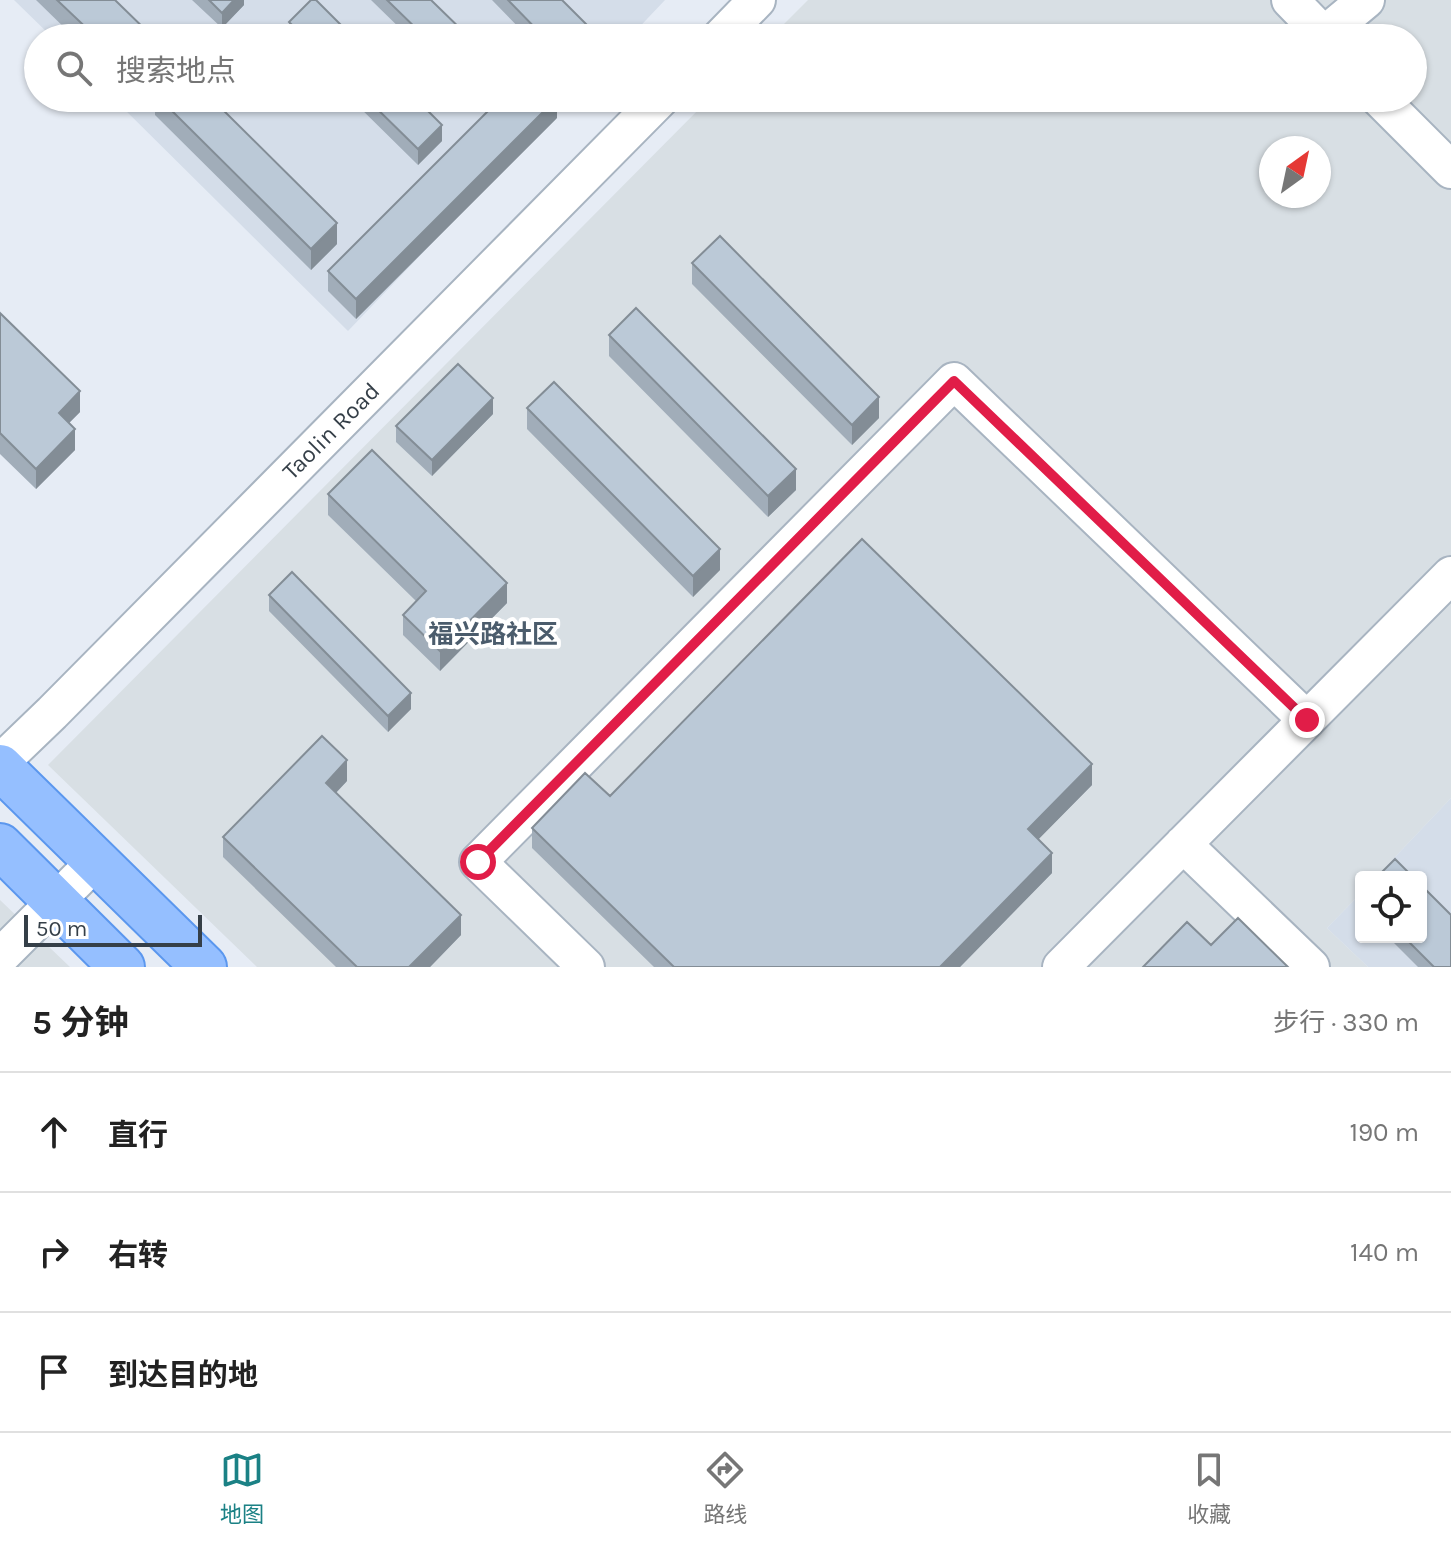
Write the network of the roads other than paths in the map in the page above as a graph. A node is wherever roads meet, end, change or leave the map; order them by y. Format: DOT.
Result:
graph roads {
  1 [pos="757,0"];
  2 [pos="1290,0"];
  3 [pos="1366,0"];
  4 [pos="734,24"];
  5 [pos="1314,24"];
  6 [pos="1339,24"];
  7 [pos="647,112"];
  8 [pos="1393,112"];
  9 [pos="1451,170"];
  10 [pos="1451,575"];
  11 [pos="1307,720"];
  12 [pos="0,765"];
  13 [pos="1183,844"];
  14 [pos="0,846"];
  15 [pos="96,861"];
  16 [pos="57,902"];
  17 [pos="0,957"];
  18 [pos="122,967"];
  19 [pos="204,967"];
  20 [pos="586,967"];
  21 [pos="1061,967"];
  22 [pos="1311,967"];
  1 -- 4 [label="street"];
  2 -- 5 [label="street"];
  3 -- 6 [label="street"];
  7 -- 12 [label="street, Taolin Road"];
  8 -- 9 [label="street"];
  10 -- 11 [label="street"];
  11 -- 13 [label="street"];
  11 -- 20 [label="street"];
  12 -- 15 [label="main road"];
  13 -- 21 [label="street"];
  13 -- 22 [label="street"];
  14 -- 16 [label="main road"];
  15 -- 16 [label="street"];
  15 -- 19 [label="main road"];
  16 -- 17 [label="street"];
  16 -- 18 [label="main road"];
}
